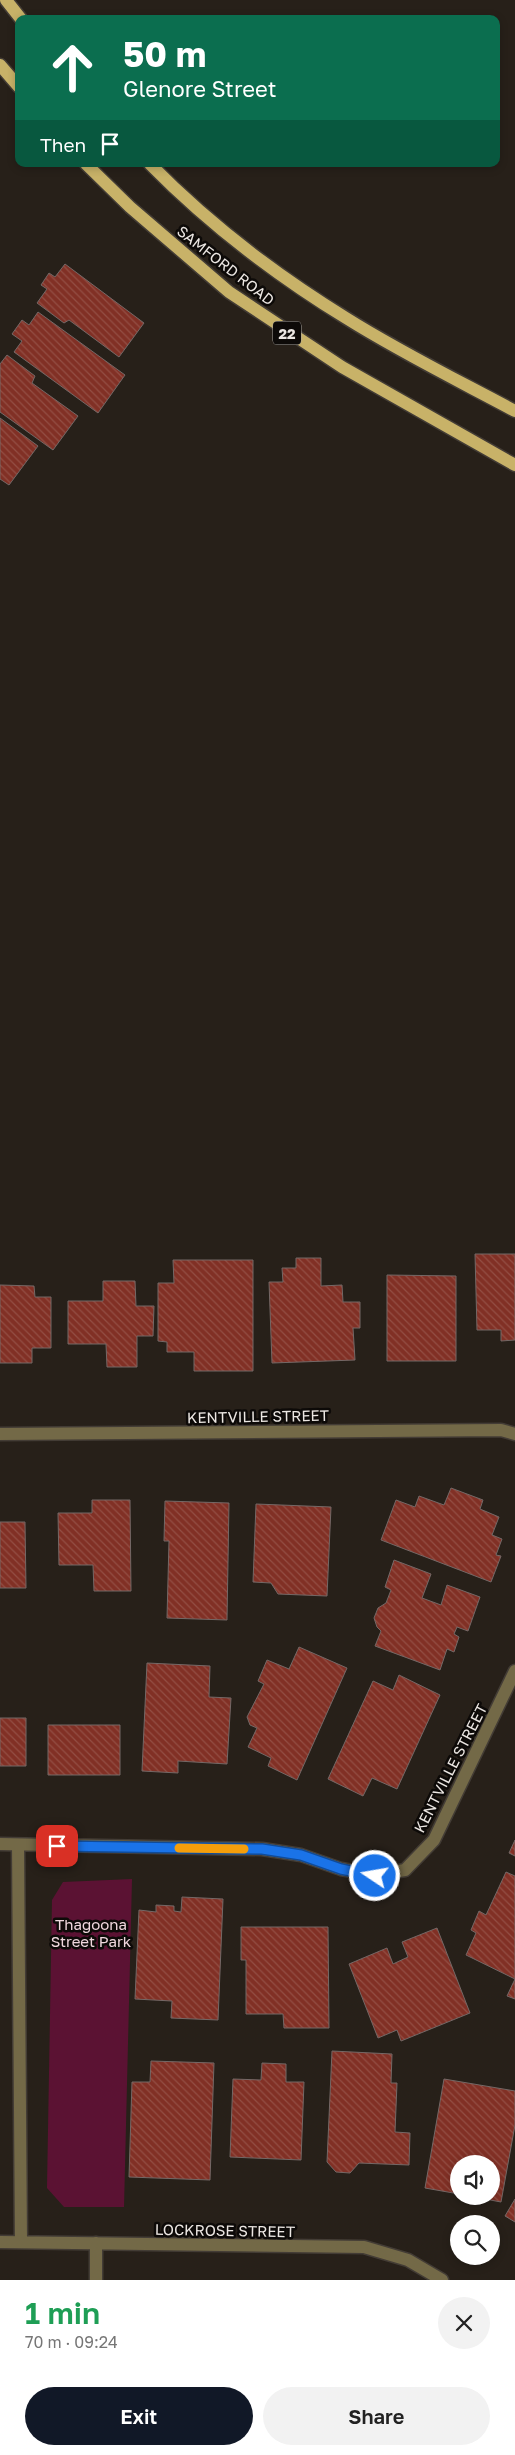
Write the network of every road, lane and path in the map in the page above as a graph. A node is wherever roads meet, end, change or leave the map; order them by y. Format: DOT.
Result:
graph roads {
  1 [pos="6,0"];
  2 [pos="18,15"];
  3 [pos="0,65"];
  4 [pos="15,83"];
  5 [pos="89,167"];
  6 [pos="153,167"];
  7 [pos="515,411"];
  8 [pos="515,465"];
  9 [pos="0,1434"];
  10 [pos="515,1434"];
  11 [pos="515,1671"];
  12 [pos="0,1844"];
  13 [pos="18,1844"];
  14 [pos="0,2242"];
  15 [pos="21,2242"];
  16 [pos="96,2243"];
  17 [pos="96,2280"];
  18 [pos="442,2280"];
  1 -- 2 [label="main road"];
  3 -- 4 [label="main road"];
  5 -- 8 [label="main road, SAMFORD ROAD / 22"];
  6 -- 7 [label="main road, SAMFORD ROAD"];
  9 -- 10 [label="street, KENTVILLE STREET"];
  11 -- 13 [label="street, KENTVILLE STREET"];
  12 -- 13 [label="street, KENTVILLE STREET"];
  13 -- 15 [label="street"];
  14 -- 15 [label="street, LOCKROSE STREET"];
  15 -- 16 [label="street, LOCKROSE STREET"];
  16 -- 17 [label="street"];
  16 -- 18 [label="street, LOCKROSE STREET"];
}
